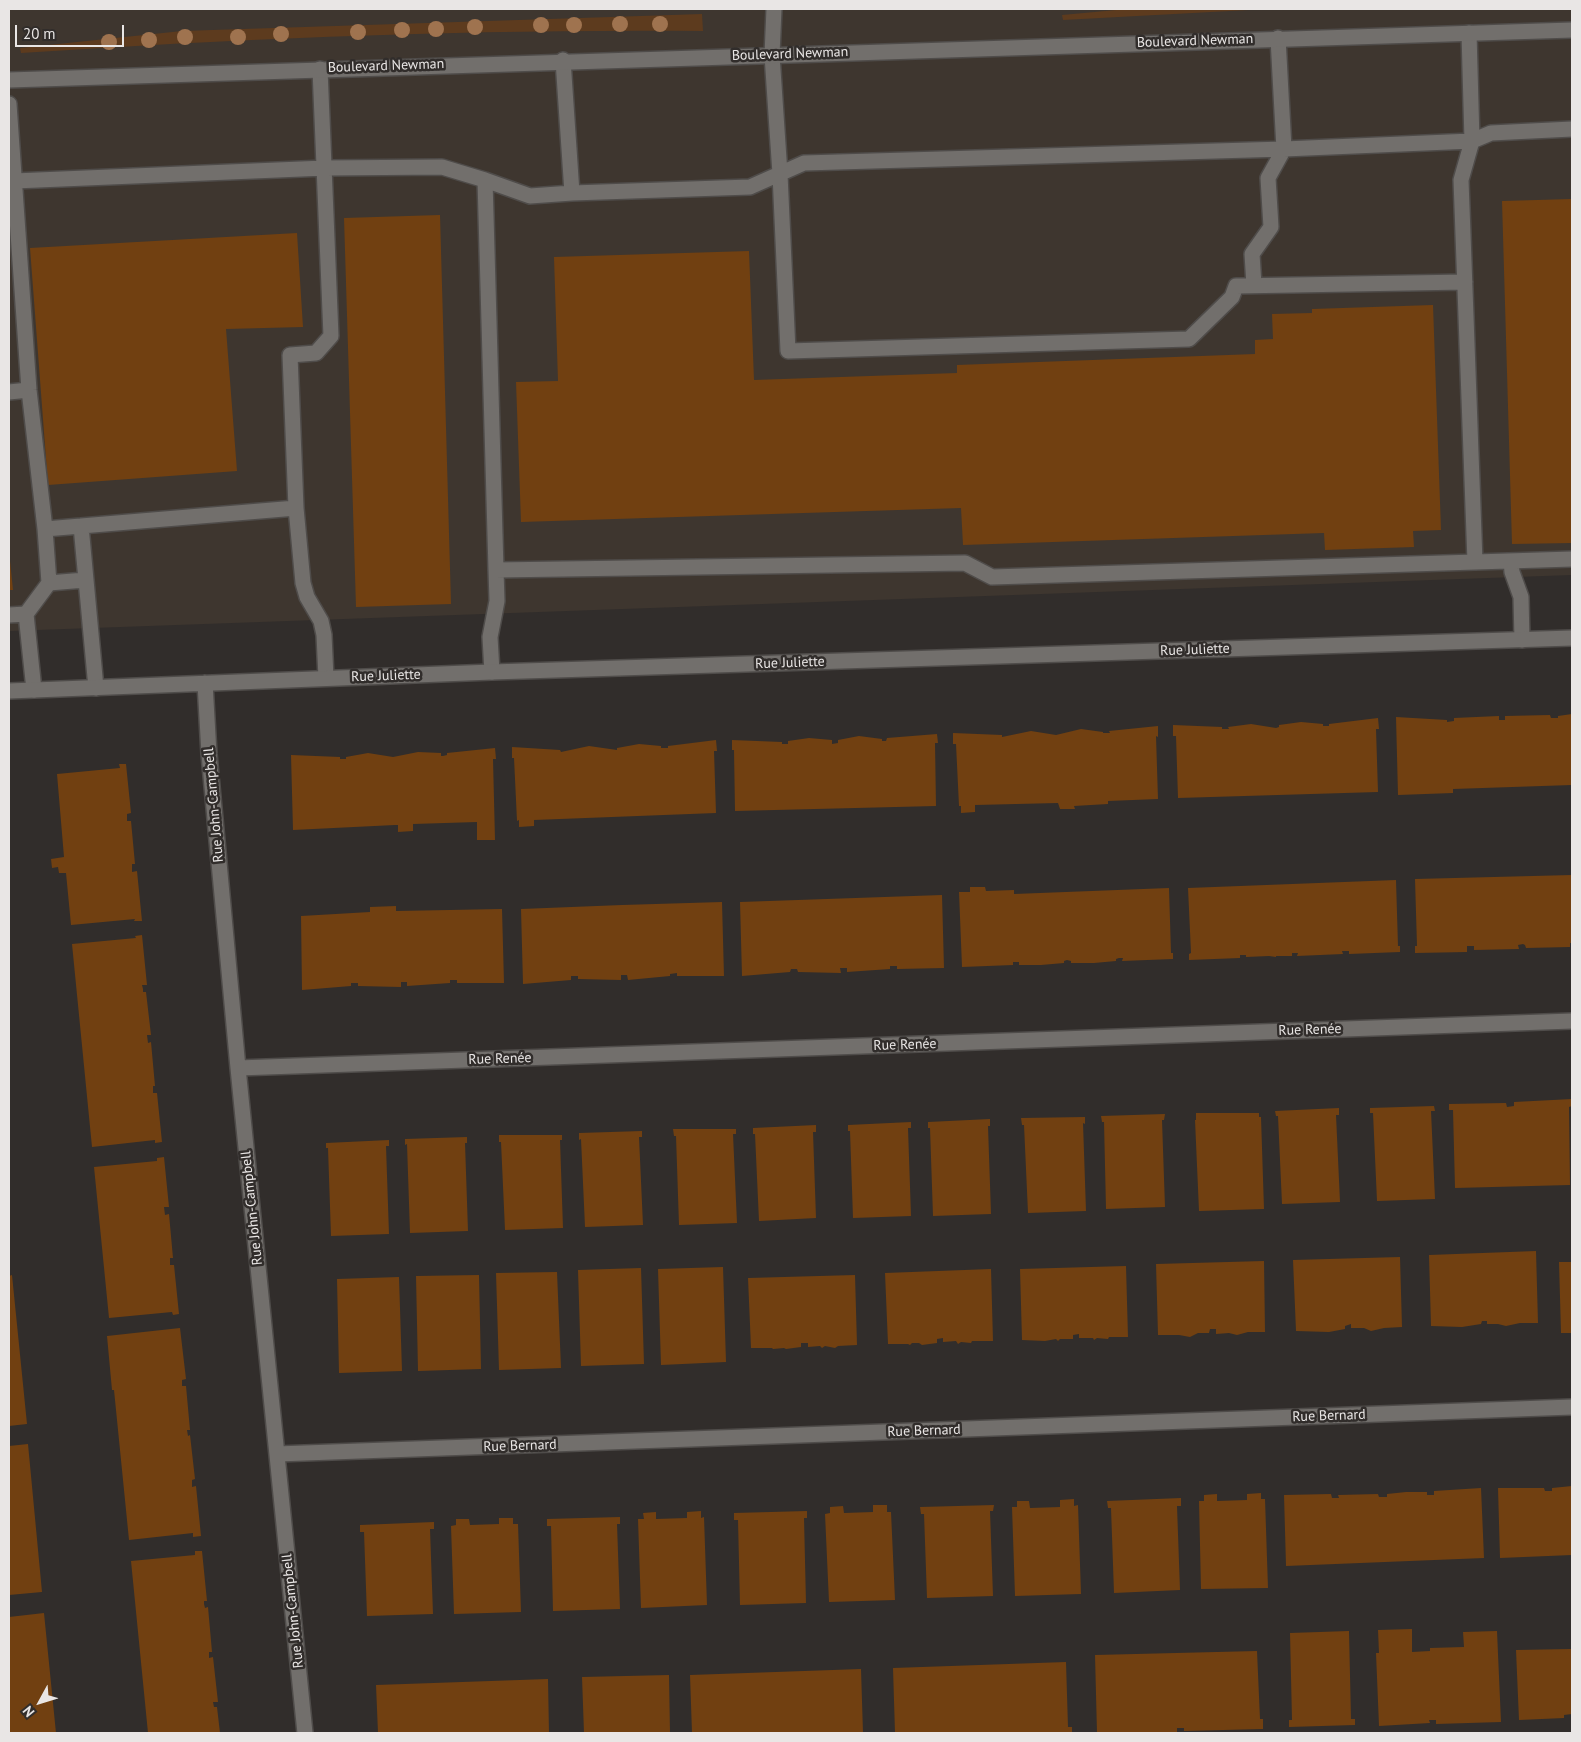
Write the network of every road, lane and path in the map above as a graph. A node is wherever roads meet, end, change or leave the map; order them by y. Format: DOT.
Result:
graph roads {
  1 [pos="774,9"];
  2 [pos="1572,30"];
  3 [pos="1469,33"];
  4 [pos="1278,38"];
  5 [pos="772,55"];
  6 [pos="563,60"];
  7 [pos="320,68"];
  8 [pos="9,80"];
  9 [pos="9,104"];
  10 [pos="1572,129"];
  11 [pos="1472,141"];
  12 [pos="1284,149"];
  13 [pos="325,168"];
  14 [pos="780,174"];
  15 [pos="485,180"];
  16 [pos="14,181"];
  17 [pos="572,193"];
  18 [pos="1465,282"];
  19 [pos="1254,285"];
  20 [pos="30,390"];
  21 [pos="9,392"];
  22 [pos="296,508"];
  23 [pos="81,526"];
  24 [pos="45,529"];
  25 [pos="1572,559"];
  26 [pos="1510,561"];
  27 [pos="1475,562"];
  28 [pos="496,570"];
  29 [pos="85,580"];
  30 [pos="49,583"];
  31 [pos="26,614"];
  32 [pos="9,615"];
  33 [pos="1572,638"];
  34 [pos="1522,640"];
  35 [pos="492,672"];
  36 [pos="326,678"];
  37 [pos="205,683"];
  38 [pos="96,688"];
  39 [pos="34,690"];
  40 [pos="9,691"];
  41 [pos="1572,1021"];
  42 [pos="238,1068"];
  43 [pos="1572,1407"];
  44 [pos="277,1454"];
  45 [pos="305,1733"];
  1 -- 5 [label="street"];
  2 -- 3 [label="street, Boulevard Newman"];
  3 -- 4 [label="street, Boulevard Newman"];
  3 -- 11 [label="street"];
  4 -- 5 [label="street, Boulevard Newman"];
  4 -- 12 [label="street"];
  5 -- 6 [label="street, Boulevard Newman"];
  5 -- 14 [label="street"];
  6 -- 7 [label="street, Boulevard Newman"];
  6 -- 17 [label="street"];
  7 -- 8 [label="street, Boulevard Newman"];
  7 -- 13 [label="street"];
  9 -- 16 [label="street"];
  10 -- 11 [label="street"];
  11 -- 12 [label="street"];
  11 -- 18 [label="street"];
  12 -- 14 [label="street"];
  12 -- 19 [label="street"];
  13 -- 15 [label="street"];
  13 -- 16 [label="street"];
  13 -- 22 [label="street"];
  14 -- 17 [label="street"];
  14 -- 19 [label="street"];
  15 -- 17 [label="street"];
  15 -- 28 [label="street"];
  16 -- 20 [label="street"];
  18 -- 19 [label="street"];
  18 -- 27 [label="street"];
  20 -- 21 [label="street"];
  20 -- 24 [label="street"];
  22 -- 23 [label="street"];
  22 -- 36 [label="street"];
  23 -- 24 [label="street"];
  23 -- 29 [label="street"];
  24 -- 30 [label="street"];
  25 -- 26 [label="street"];
  26 -- 27 [label="street"];
  26 -- 34 [label="street"];
  27 -- 28 [label="street"];
  28 -- 35 [label="street"];
  29 -- 30 [label="street"];
  29 -- 38 [label="street"];
  30 -- 31 [label="street"];
  31 -- 32 [label="street"];
  31 -- 39 [label="street"];
  33 -- 34 [label="street, Rue Juliette"];
  34 -- 35 [label="street, Rue Juliette"];
  35 -- 36 [label="street, Rue Juliette"];
  36 -- 37 [label="street, Rue Juliette"];
  37 -- 38 [label="street, Rue Juliette"];
  37 -- 42 [label="street, Rue John-Campbell"];
  38 -- 39 [label="street, Rue Juliette"];
  39 -- 40 [label="street, Rue Juliette"];
  41 -- 42 [label="street, Rue Renée"];
  42 -- 44 [label="street, Rue John-Campbell"];
  43 -- 44 [label="street, Rue Bernard"];
  44 -- 45 [label="street, Rue John-Campbell"];
}
